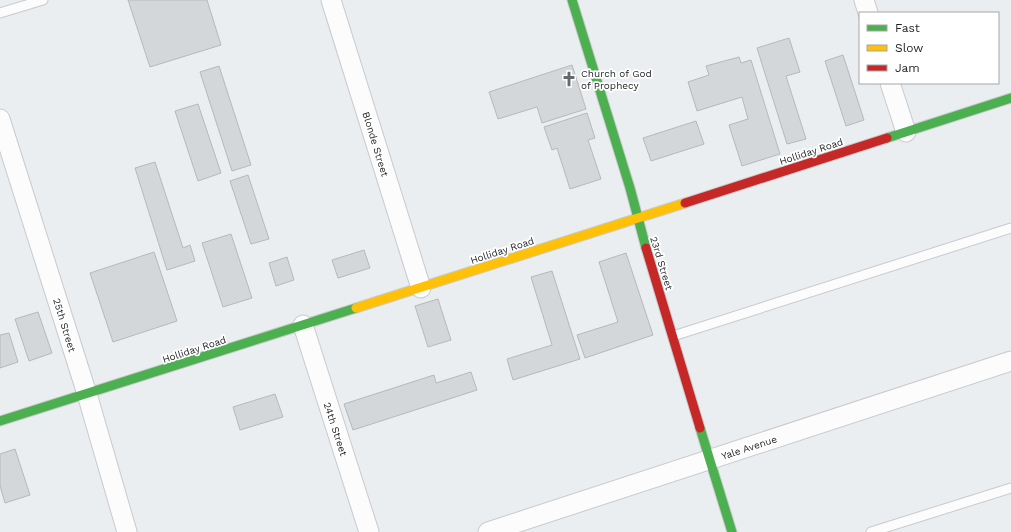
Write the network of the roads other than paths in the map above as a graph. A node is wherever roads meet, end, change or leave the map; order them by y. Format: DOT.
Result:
graph roads {
  1 [pos="43,0"];
  2 [pos="331,0"];
  3 [pos="572,0"];
  4 [pos="864,0"];
  5 [pos="868,12"];
  6 [pos="0,13"];
  7 [pos="890,84"];
  8 [pos="1011,98"];
  9 [pos="0,119"];
  10 [pos="906,132"];
  11 [pos="637,218"];
  12 [pos="1011,228"];
  13 [pos="422,288"];
  14 [pos="303,325"];
  15 [pos="673,336"];
  16 [pos="1011,361"];
  17 [pos="87,394"];
  18 [pos="0,421"];
  19 [pos="710,460"];
  20 [pos="1011,488"];
  21 [pos="127,532"];
  22 [pos="369,532"];
  23 [pos="488,532"];
  24 [pos="732,532"];
  25 [pos="871,532"];
  1 -- 6 [label="lane"];
  2 -- 13 [label="street, Blonde Street"];
  3 -- 11 [label="street, 23rd Street"];
  4 -- 5 [label="street"];
  7 -- 10 [label="street"];
  8 -- 10 [label="street, Holliday Road"];
  9 -- 17 [label="street, 25th Street"];
  10 -- 11 [label="street, Holliday Road"];
  11 -- 13 [label="street, Holliday Road"];
  11 -- 15 [label="street, 23rd Street"];
  12 -- 15 [label="lane"];
  13 -- 14 [label="street, Holliday Road"];
  14 -- 17 [label="street, Holliday Road"];
  14 -- 22 [label="street, 24th Street"];
  15 -- 19 [label="street, 23rd Street"];
  16 -- 19 [label="street, Yale Avenue"];
  17 -- 18 [label="street, Holliday Road"];
  17 -- 21 [label="street, 25th Street"];
  19 -- 23 [label="street, Yale Avenue"];
  19 -- 24 [label="street, 23rd Street"];
  20 -- 25 [label="lane"];
}
